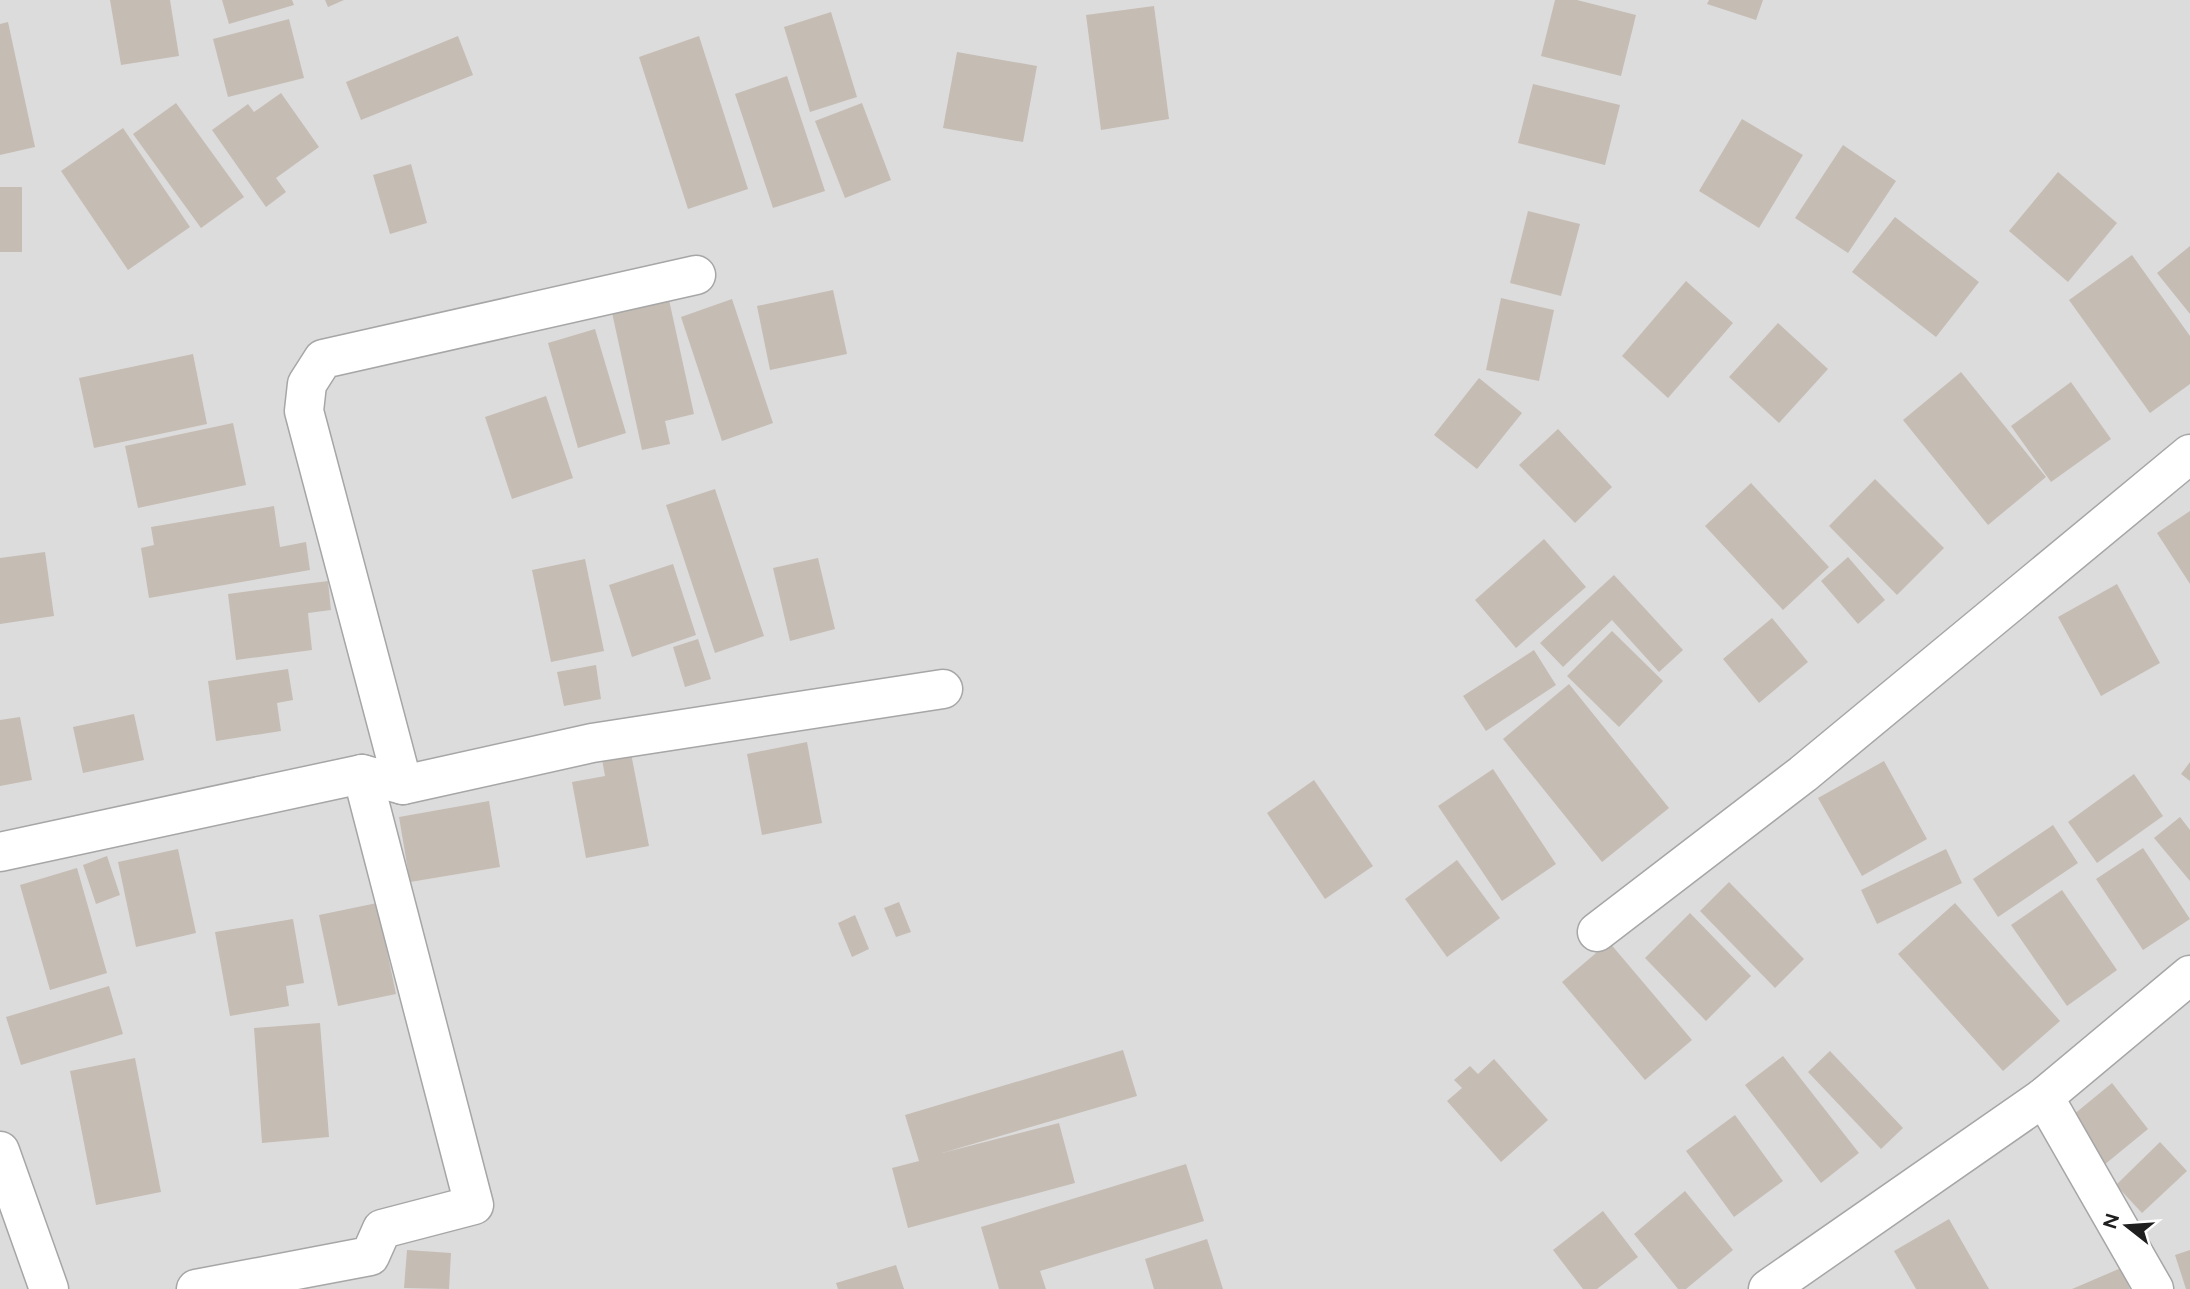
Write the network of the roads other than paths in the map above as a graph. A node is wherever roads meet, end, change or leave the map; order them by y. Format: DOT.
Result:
graph roads {
  1 [pos="696,275"];
  2 [pos="2190,454"];
  3 [pos="943,689"];
  4 [pos="362,774"];
  5 [pos="403,785"];
  6 [pos="0,852"];
  7 [pos="1597,932"];
  8 [pos="2190,975"];
  9 [pos="2044,1097"];
  10 [pos="0,1151"];
  11 [pos="49,1289"];
  12 [pos="197,1289"];
  13 [pos="1768,1289"];
  14 [pos="2154,1289"];
  1 -- 5 [label="street"];
  2 -- 7 [label="street"];
  3 -- 5 [label="street"];
  4 -- 5 [label="street"];
  4 -- 6 [label="street"];
  4 -- 12 [label="street"];
  8 -- 9 [label="street"];
  9 -- 13 [label="street"];
  9 -- 14 [label="street"];
  10 -- 11 [label="street"];
}
